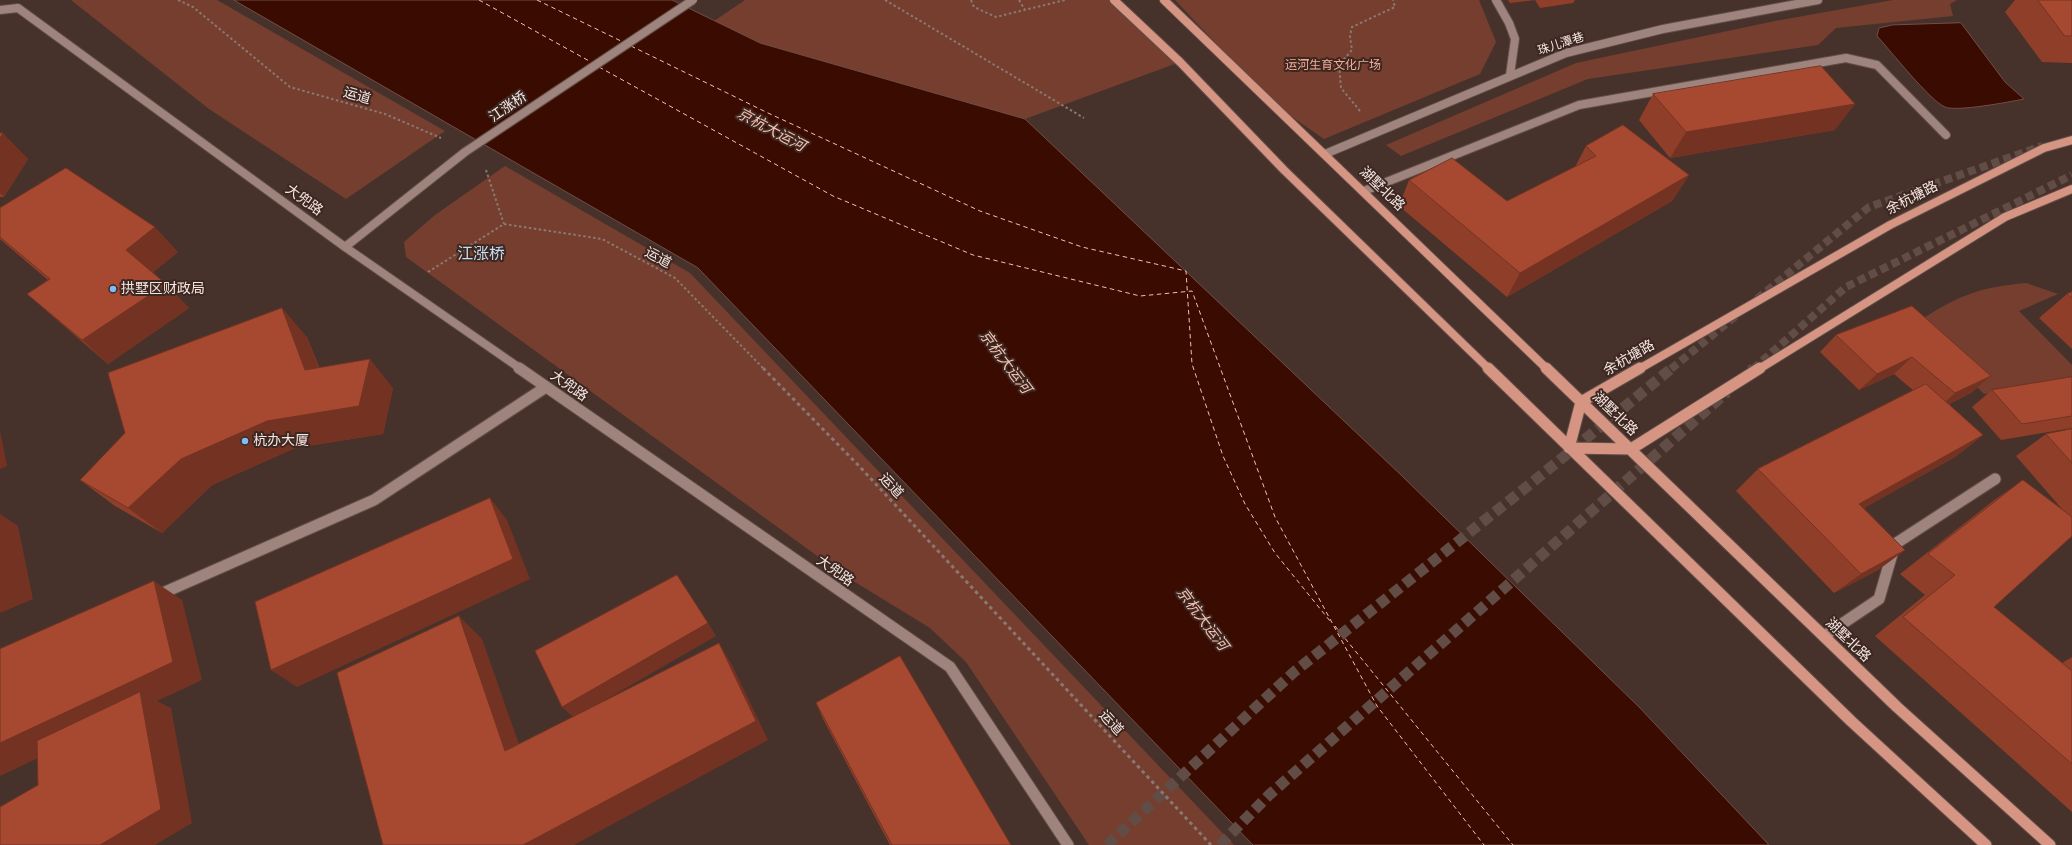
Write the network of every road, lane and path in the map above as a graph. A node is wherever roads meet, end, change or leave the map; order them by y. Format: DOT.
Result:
graph roads {
  1 [pos="178,0"];
  2 [pos="693,0"];
  3 [pos="885,0"];
  4 [pos="971,0"];
  5 [pos="1019,0"];
  6 [pos="1065,0"];
  7 [pos="1114,0"];
  8 [pos="1164,0"];
  9 [pos="1393,0"];
  10 [pos="1496,0"];
  11 [pos="1818,0"];
  12 [pos="1794,2"];
  13 [pos="0,10"];
  14 [pos="1025,10"];
  15 [pos="1510,75"];
  16 [pos="1084,118"];
  17 [pos="1378,132"];
  18 [pos="1946,134"];
  19 [pos="2072,140"];
  20 [pos="447,141"];
  21 [pos="1326,154"];
  22 [pos="484,164"];
  23 [pos="2072,189"];
  24 [pos="1364,191"];
  25 [pos="504,224"];
  26 [pos="345,246"];
  27 [pos="403,288"];
  28 [pos="546,387"];
  29 [pos="1581,402"];
  30 [pos="1569,448"];
  31 [pos="1631,449"];
  32 [pos="1995,479"];
  33 [pos="144,601"];
  34 [pos="1824,636"];
  35 [pos="1068,845"];
  36 [pos="1211,845"];
  37 [pos="1986,845"];
  38 [pos="2050,845"];
  1 -- 20 [label="path, 运道"];
  2 -- 26 [label="street, 江涨桥, bridge"];
  3 -- 16 [label="path"];
  4 -- 14 [label="path"];
  5 -- 14 [label="path"];
  6 -- 14 [label="path"];
  7 -- 30 [label="main road"];
  8 -- 21 [label="main road, 湖墅北路"];
  9 -- 17 [label="path"];
  10 -- 15 [label="street"];
  11 -- 12 [label="street, 珠儿潭巷"];
  12 -- 15 [label="street, 珠儿潭巷"];
  13 -- 26 [label="street, 大兜路"];
  15 -- 17 [label="street, 珠儿潭巷"];
  17 -- 21 [label="street, 珠儿潭巷"];
  18 -- 24 [label="street"];
  19 -- 29 [label="main road, 余杭塘路"];
  21 -- 24 [label="main road, 湖墅北路"];
  22 -- 25 [label="path"];
  23 -- 31 [label="main road"];
  24 -- 29 [label="main road, 湖墅北路"];
  25 -- 27 [label="path"];
  25 -- 36 [label="path, 运道"];
  26 -- 27 [label="street, 大兜路"];
  27 -- 28 [label="street, 大兜路"];
  28 -- 33 [label="street"];
  28 -- 35 [label="street, 大兜路"];
  29 -- 30 [label="main road"];
  29 -- 31 [label="main road, 湖墅北路"];
  30 -- 31 [label="main road"];
  30 -- 37 [label="main road"];
  31 -- 34 [label="main road, 湖墅北路"];
  32 -- 34 [label="street"];
  34 -- 38 [label="main road, 湖墅北路"];
}
